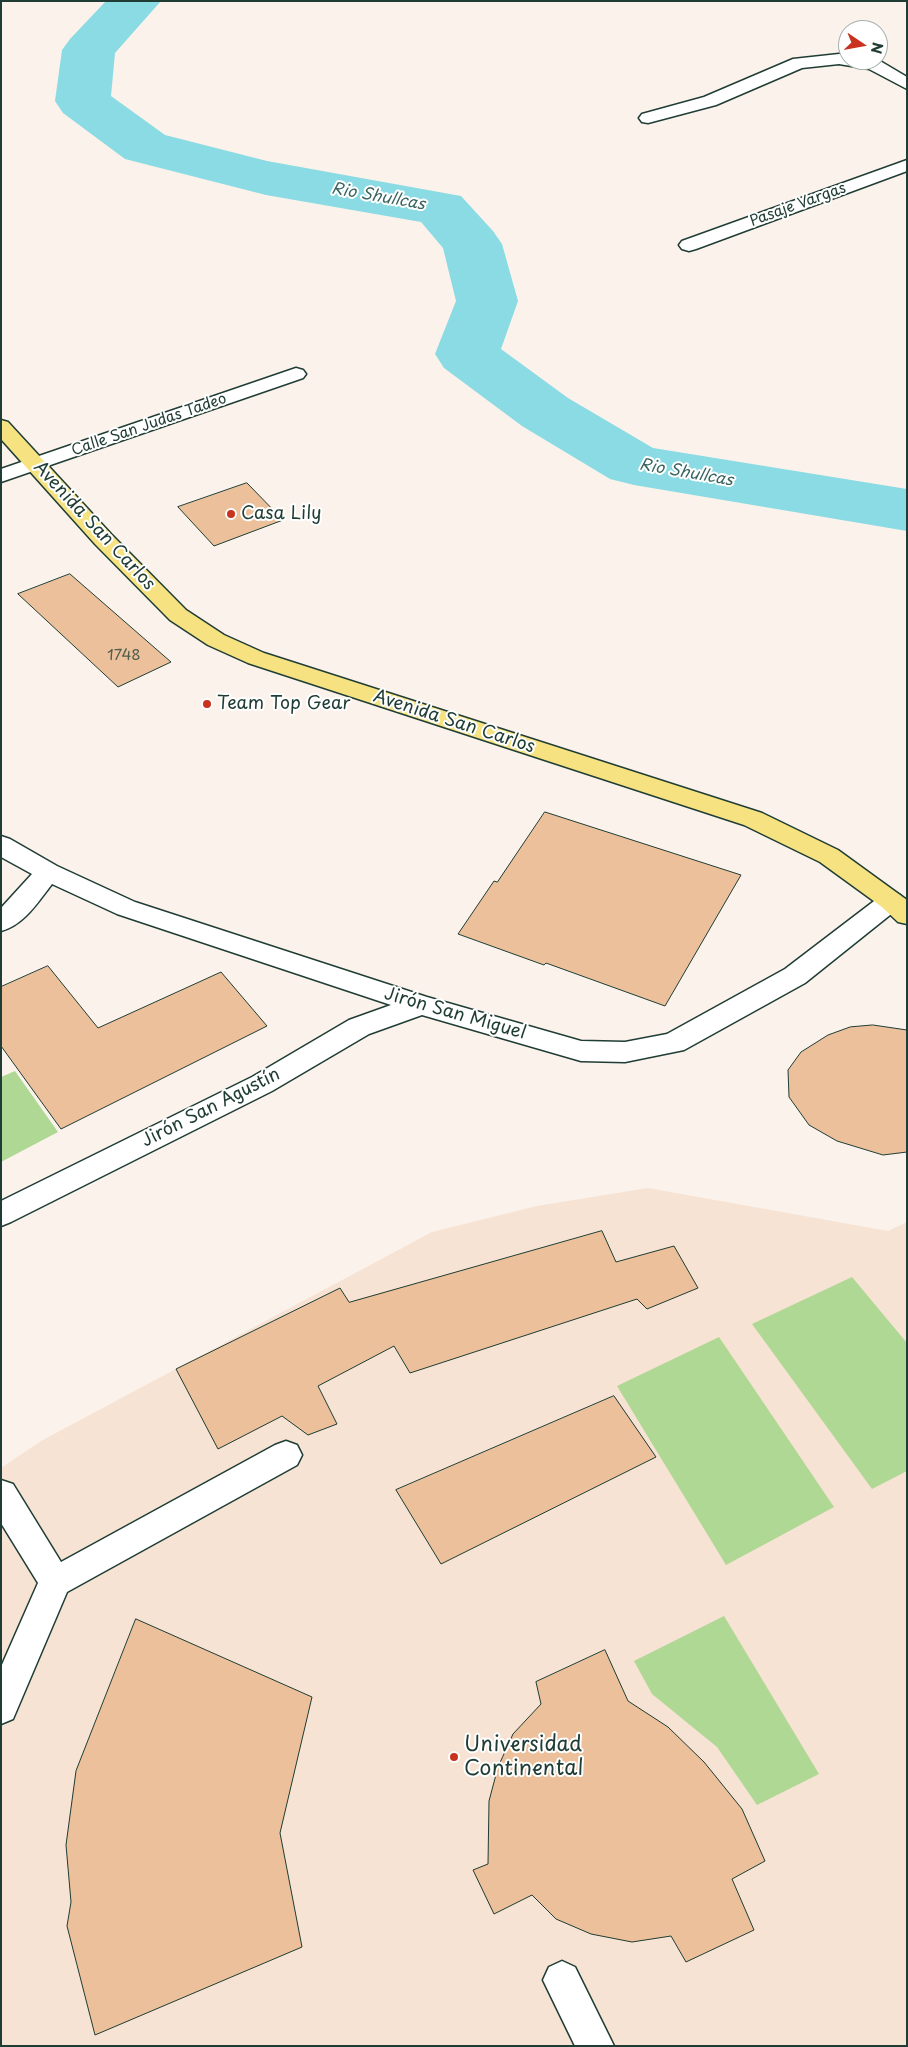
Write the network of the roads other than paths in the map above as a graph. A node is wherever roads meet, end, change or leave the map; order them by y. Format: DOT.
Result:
graph roads {
  1 [pos="907,84"];
  2 [pos="648,118"];
  3 [pos="907,165"];
  4 [pos="689,245"];
  5 [pos="296,374"];
  6 [pos="1,426"];
  7 [pos="37,464"];
  8 [pos="1,476"];
  9 [pos="1,845"];
  10 [pos="48,872"];
  11 [pos="901,903"];
  12 [pos="1,922"];
  13 [pos="420,1005"];
  14 [pos="1,1214"];
  15 [pos="286,1456"];
  16 [pos="1,1494"];
  17 [pos="55,1582"];
  18 [pos="1,1708"];
  19 [pos="562,1980"];
  20 [pos="595,2046"];
  1 -- 2 [label="street"];
  3 -- 4 [label="street, Pasaje Vargas"];
  5 -- 7 [label="street, Calle San Judas Tadeo"];
  6 -- 7 [label="main road, Avenida San Carlos"];
  7 -- 8 [label="street, Calle San Judas Tadeo"];
  7 -- 11 [label="main road, Avenida San Carlos"];
  9 -- 10 [label="street, Jirón San Miguel"];
  10 -- 12 [label="street"];
  10 -- 13 [label="street, Jirón San Miguel"];
  11 -- 13 [label="street, Jirón San Miguel"];
  13 -- 14 [label="street, Jirón San Agustín"];
  15 -- 17 [label="street"];
  16 -- 17 [label="street"];
  17 -- 18 [label="street"];
  19 -- 20 [label="street"];
}
